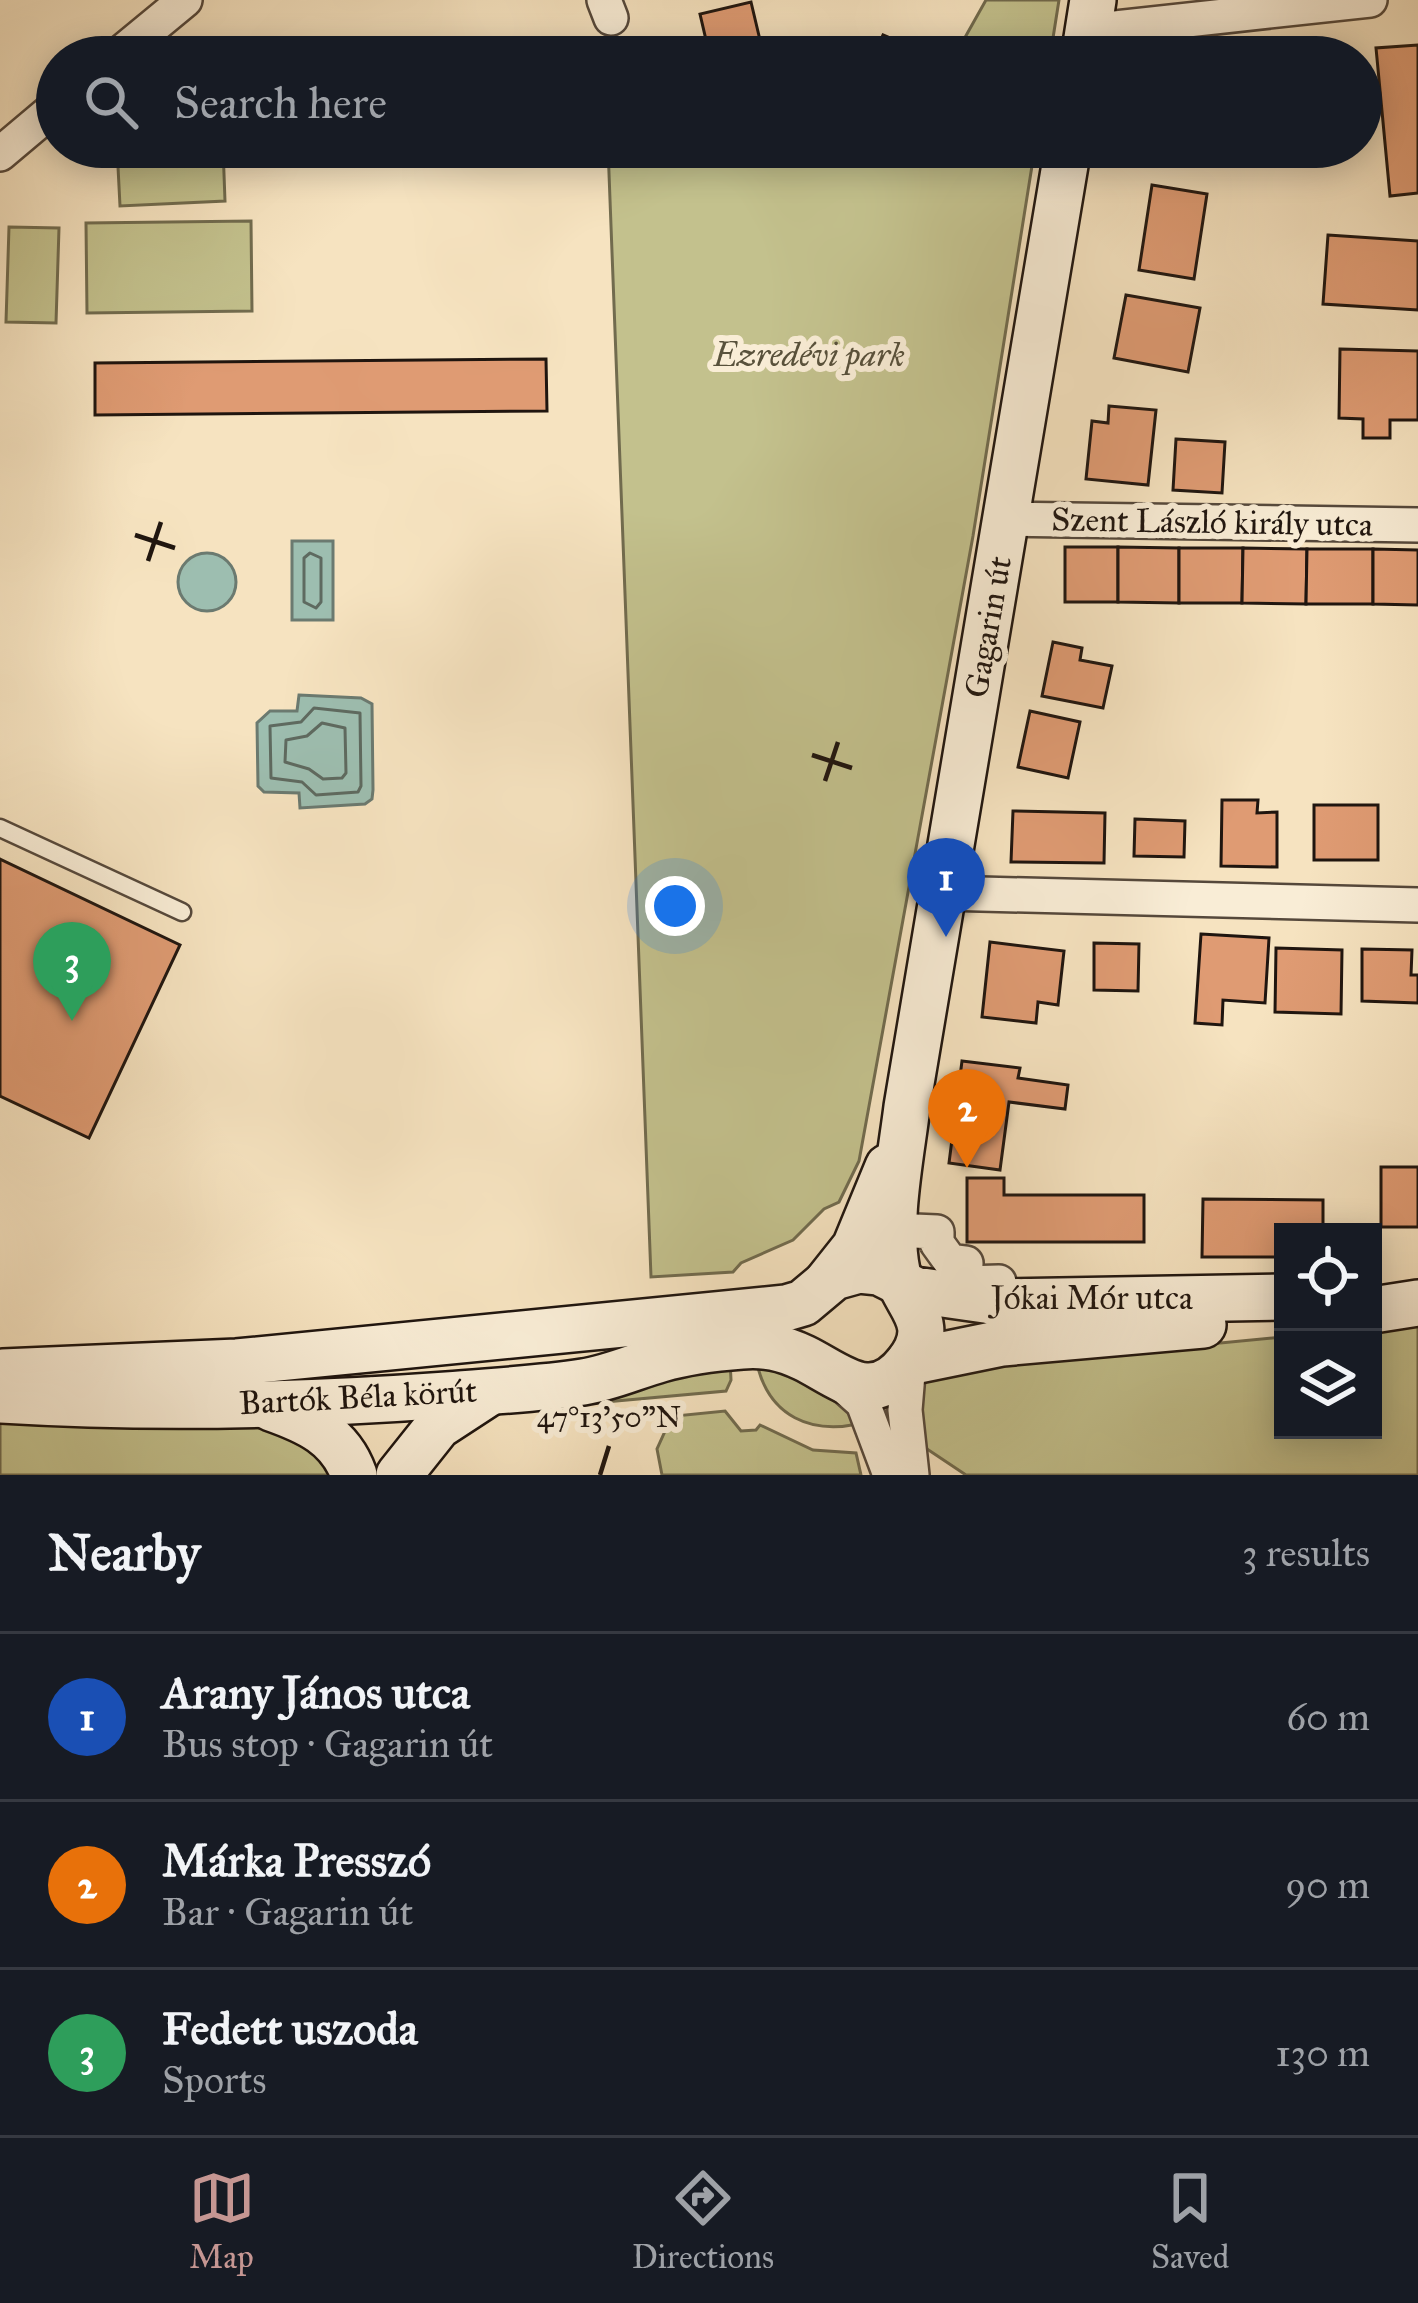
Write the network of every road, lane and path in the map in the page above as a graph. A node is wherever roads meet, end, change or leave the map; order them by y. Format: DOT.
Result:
graph roads {
  1 [pos="185,0"];
  2 [pos="1370,0"];
  3 [pos="1088,29"];
  4 [pos="141,36"];
  5 [pos="36,124"];
  6 [pos="0,154"];
  7 [pos="1064,168"];
  8 [pos="1006,519"];
  9 [pos="1418,525"];
  10 [pos="0,828"];
  11 [pos="943,893"];
  12 [pos="1418,905"];
  13 [pos="182,912"];
  14 [pos="907,1107"];
  15 [pos="914,1232"];
  16 [pos="902,1286"];
  17 [pos="822,1287"];
  18 [pos="1382,1296"];
  19 [pos="1274,1297"];
  20 [pos="1186,1298"];
  21 [pos="1418,1301"];
  22 [pos="1382,1308"];
  23 [pos="1274,1319"];
  24 [pos="370,1350"];
  25 [pos="909,1362"];
  26 [pos="0,1372"];
  27 [pos="828,1373"];
  28 [pos="501,1390"];
  29 [pos="0,1400"];
  30 [pos="370,1400"];
  31 [pos="250,1403"];
  32 [pos="356,1475"];
  33 [pos="399,1475"];
  34 [pos="890,1475"];
  35 [pos="912,1475"];
  1 -- 4 [label="street"];
  2 -- 3 [label="street"];
  5 -- 6 [label="street"];
  7 -- 8 [label="street, Gagarin út"];
  8 -- 9 [label="street, Szent László király utca"];
  8 -- 11 [label="street, Gagarin út"];
  10 -- 13 [label="lane"];
  11 -- 12 [label="street"];
  11 -- 14 [label="street, Gagarin út"];
  14 -- 16 [label="street, Gagarin út"];
  14 -- 17 [label="street, Gagarin út"];
  15 -- 20 [label="street"];
  16 -- 17 [label="street, Bartók Béla körút"];
  16 -- 20 [label="street, Jókai Mór utca"];
  16 -- 25 [label="street, Gagarin út"];
  17 -- 24 [label="street, Bartók Béla körút"];
  17 -- 27 [label="street"];
  18 -- 21 [label="street"];
  19 -- 20 [label="street, Jókai Mór utca"];
  21 -- 22 [label="street"];
  23 -- 25 [label="street, Jókai Mór utca"];
  24 -- 26 [label="street, Bartók Béla körút"];
  24 -- 30 [label="street"];
  25 -- 27 [label="street, Bartók Béla körút"];
  25 -- 35 [label="street"];
  27 -- 28 [label="street, Bartók Béla körút"];
  27 -- 34 [label="street"];
  28 -- 30 [label="street, Bartók Béla körút"];
  28 -- 33 [label="street"];
  29 -- 31 [label="street, Bartók Béla körút"];
  30 -- 31 [label="street, Bartók Béla körút"];
  30 -- 32 [label="street"];
  31 -- 32 [label="street"];
}
